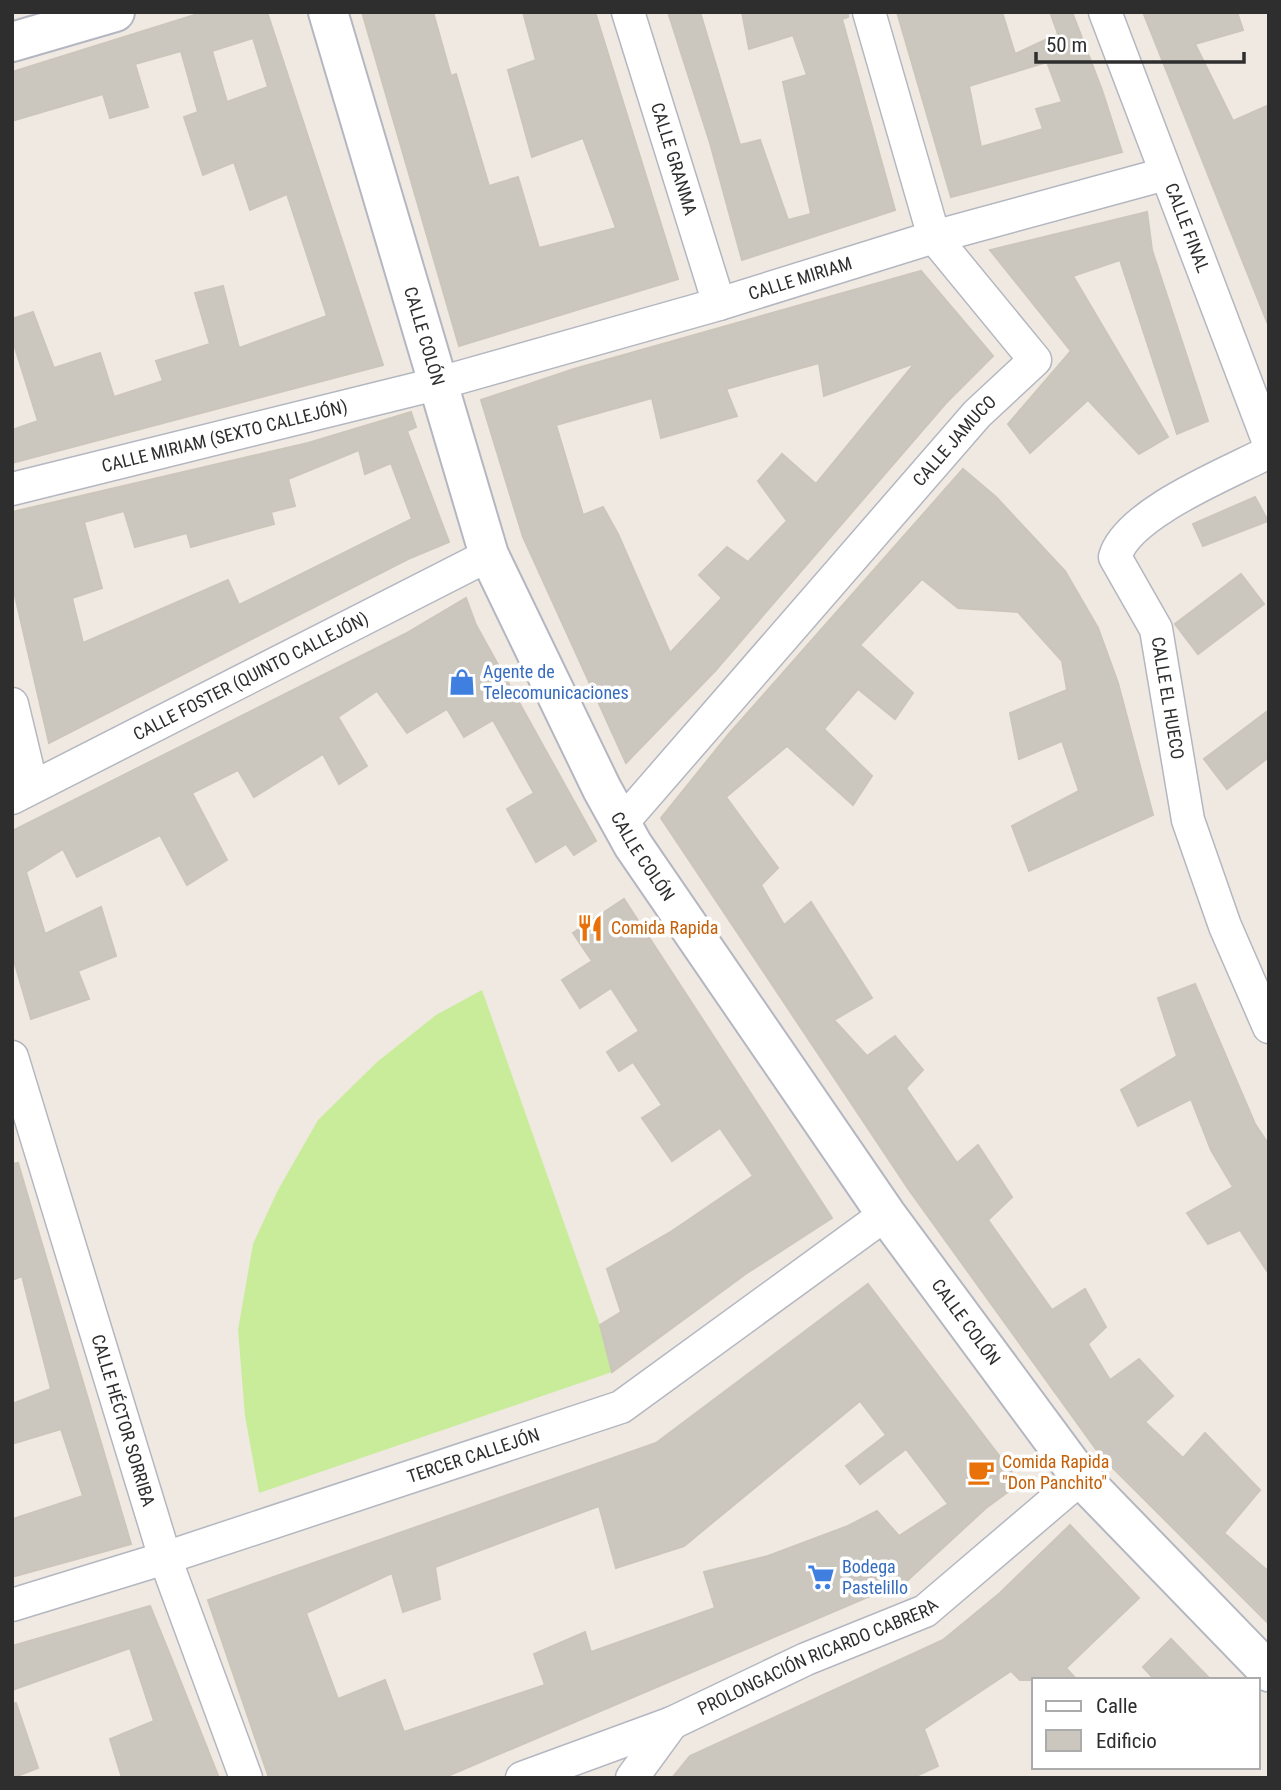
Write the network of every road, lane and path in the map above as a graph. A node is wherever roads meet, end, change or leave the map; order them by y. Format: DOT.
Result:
graph roads {
  1 [pos="115,12"];
  2 [pos="328,12"];
  3 [pos="628,12"];
  4 [pos="869,12"];
  5 [pos="1105,12"];
  6 [pos="12,42"];
  7 [pos="1165,174"];
  8 [pos="934,237"];
  9 [pos="719,304"];
  10 [pos="436,384"];
  11 [pos="1269,443"];
  12 [pos="1269,452"];
  13 [pos="12,489"];
  14 [pos="489,555"];
  15 [pos="12,704"];
  16 [pos="22,793"];
  17 [pos="621,824"];
  18 [pos="1269,1027"];
  19 [pos="12,1057"];
  20 [pos="886,1214"];
  21 [pos="1081,1478"];
  22 [pos="165,1558"];
  23 [pos="12,1605"];
  24 [pos="1269,1672"];
  25 [pos="672,1723"];
  26 [pos="246,1778"];
  27 [pos="522,1778"];
  28 [pos="632,1778"];
  1 -- 6 [label="street"];
  2 -- 10 [label="street, CALLE COLÓN"];
  3 -- 9 [label="street, CALLE GRANMA"];
  4 -- 8 [label="street, CALLE JAMUCO"];
  5 -- 7 [label="street, CALLE FINAL"];
  7 -- 8 [label="street, CALLE MIRIAM"];
  7 -- 11 [label="street, CALLE FINAL"];
  8 -- 9 [label="street, CALLE MIRIAM"];
  8 -- 17 [label="street, CALLE JAMUCO"];
  9 -- 10 [label="street, CALLE MIRIAM"];
  10 -- 13 [label="street, CALLE MIRIAM (SEXTO CALLEJÓN)"];
  10 -- 14 [label="street, CALLE COLÓN"];
  12 -- 18 [label="street, CALLE EL HUECO"];
  14 -- 16 [label="street, CALLE FOSTER (QUINTO CALLEJÓN)"];
  14 -- 17 [label="street, CALLE COLÓN"];
  15 -- 16 [label="street"];
  17 -- 20 [label="street, CALLE COLÓN"];
  19 -- 22 [label="street, CALLE HÉCTOR SORRIBA"];
  20 -- 21 [label="street, CALLE COLÓN"];
  20 -- 22 [label="street, TERCER CALLEJÓN"];
  21 -- 24 [label="street, CALLE COLÓN"];
  21 -- 25 [label="street, PROLONGACIÓN RICARDO CABRERA"];
  22 -- 23 [label="street, TERCER CALLEJÓN"];
  22 -- 26 [label="street, CALLE HÉCTOR SORRIBA"];
  25 -- 27 [label="street, PROLONGACIÓN RICARDO CABRERA"];
  25 -- 28 [label="street"];
}
